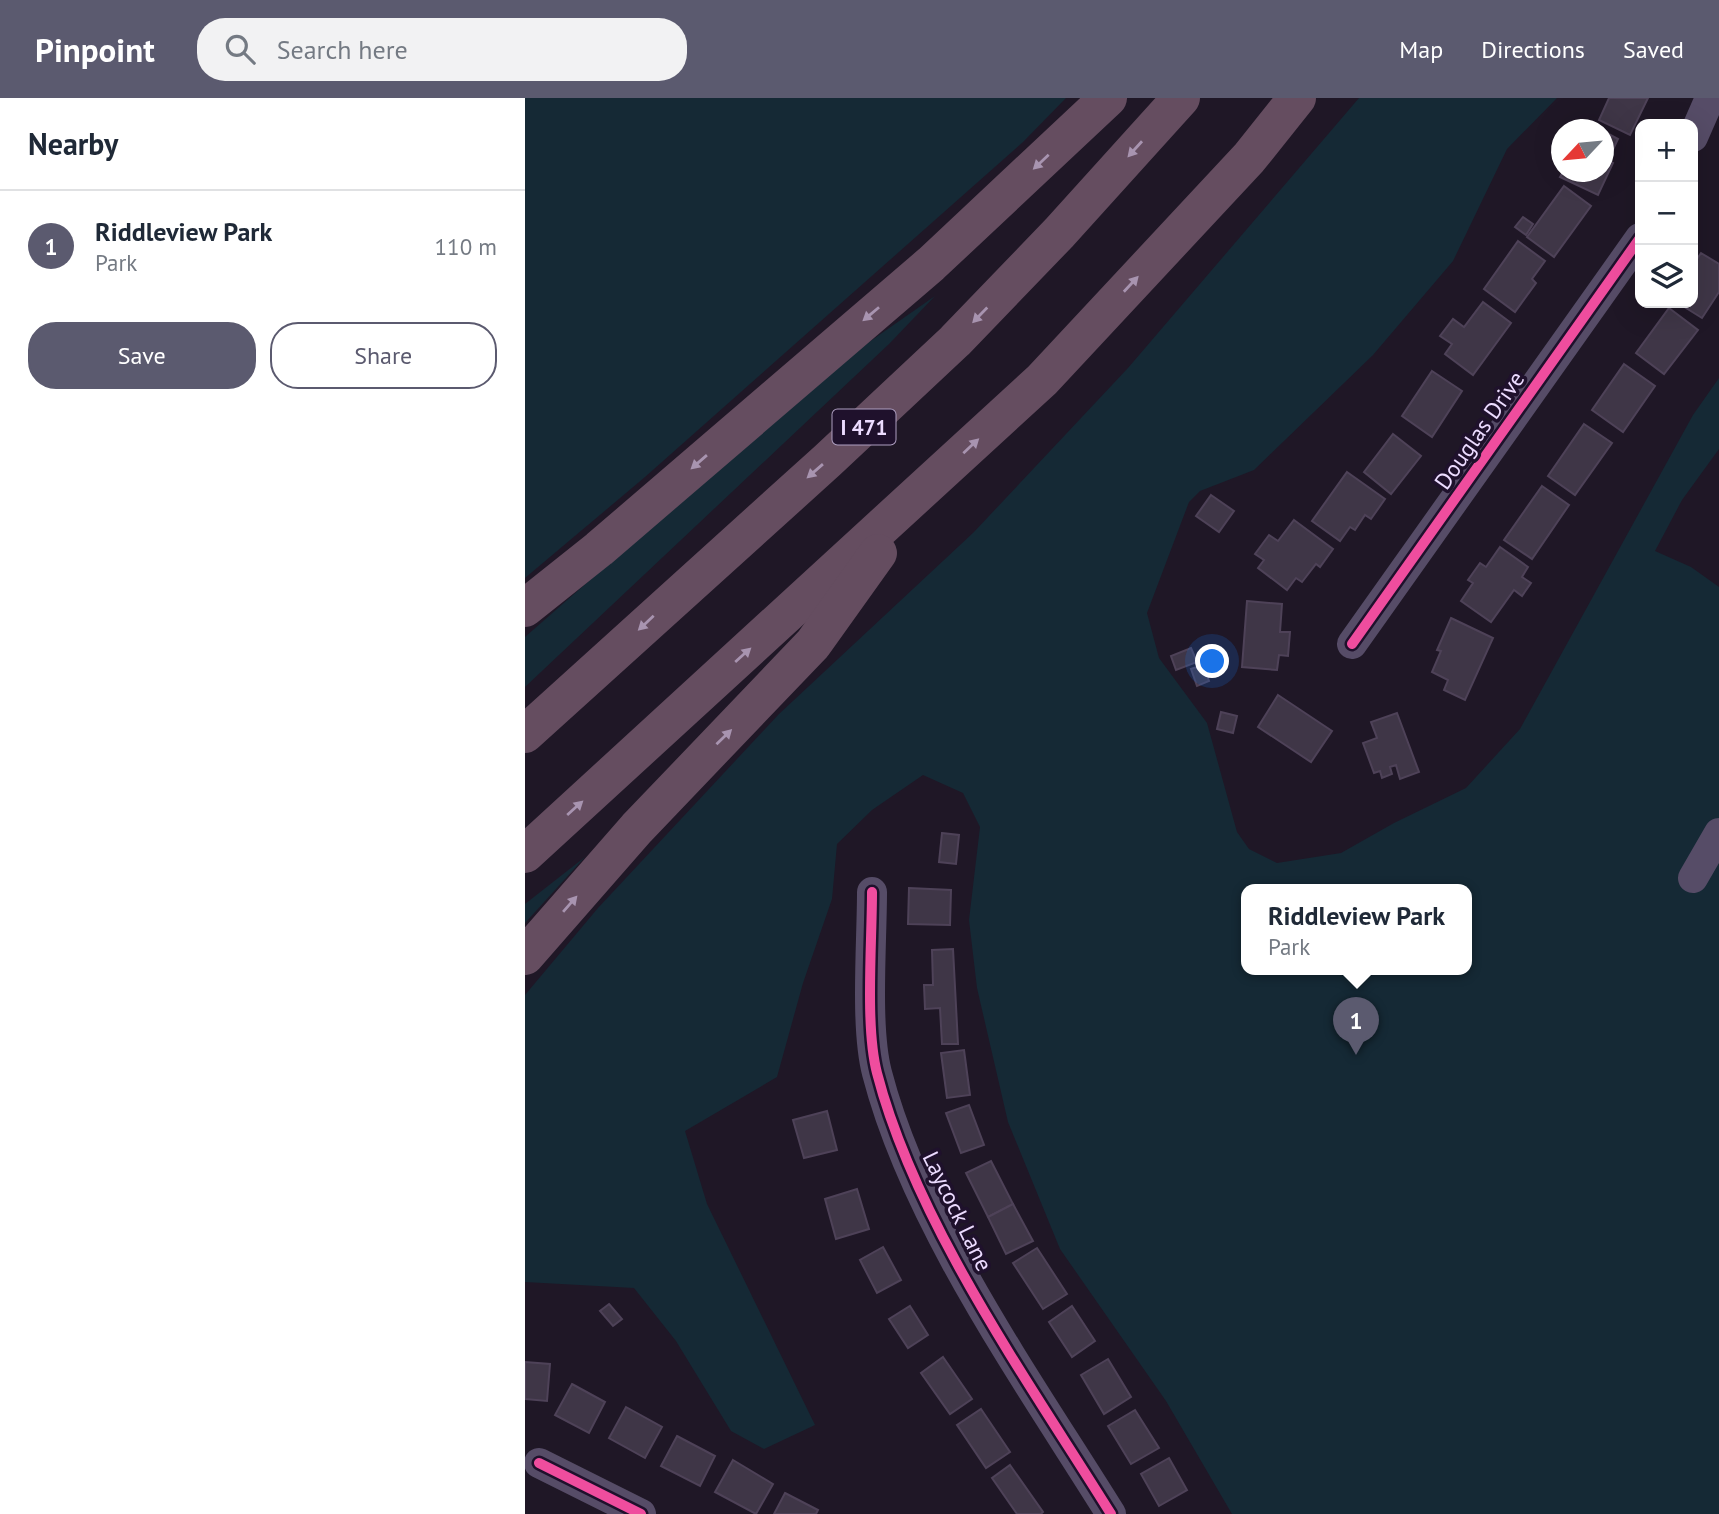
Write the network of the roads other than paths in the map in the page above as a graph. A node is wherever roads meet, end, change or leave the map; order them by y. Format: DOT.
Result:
graph roads {
  1 [pos="1108,98"];
  2 [pos="1181,98"];
  3 [pos="1297,98"];
  4 [pos="1710,98"];
  5 [pos="1698,126"];
  6 [pos="1635,245"];
  7 [pos="921,492"];
  8 [pos="525,608"];
  9 [pos="1352,645"];
  10 [pos="525,734"];
  11 [pos="1719,833"];
  12 [pos="525,854"];
  13 [pos="1693,878"];
  14 [pos="872,892"];
  15 [pos="525,956"];
  16 [pos="539,1463"];
  17 [pos="641,1514"];
  18 [pos="1111,1514"];
  1 -- 8 [label="highway, one-way"];
  2 -- 10 [label="highway, I 471, one-way"];
  7 -- 3 [label="highway, one-way"];
  4 -- 5 [label="street"];
  6 -- 9 [label="street, Douglas Drive"];
  12 -- 7 [label="highway, one-way"];
  15 -- 7 [label="highway, one-way"];
  11 -- 13 [label="street"];
  14 -- 18 [label="street, Laycock Lane"];
  16 -- 17 [label="street"];
}
